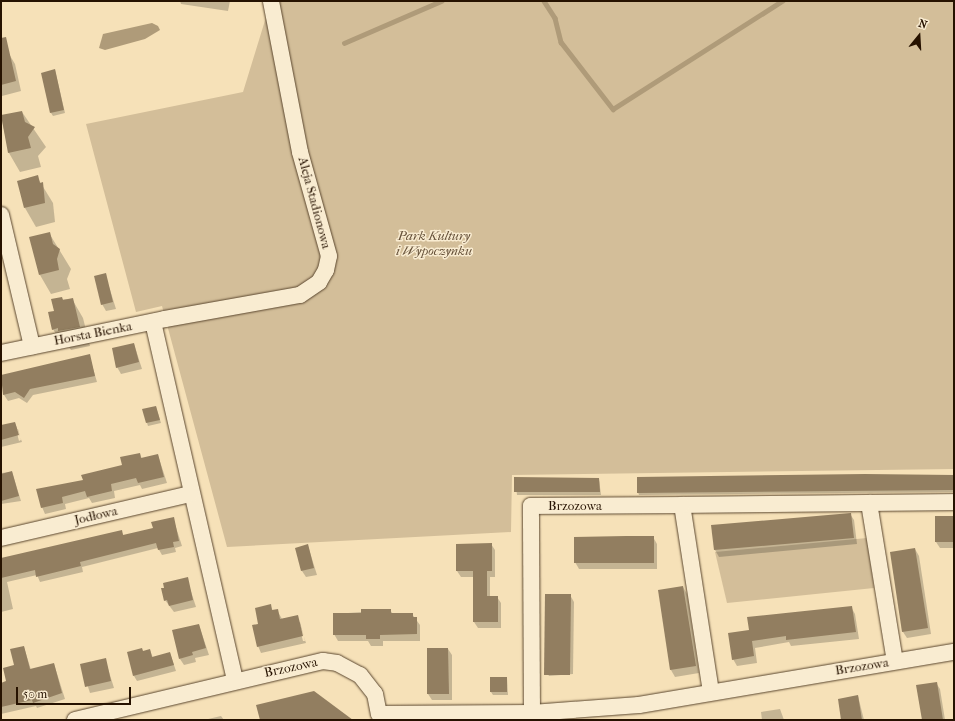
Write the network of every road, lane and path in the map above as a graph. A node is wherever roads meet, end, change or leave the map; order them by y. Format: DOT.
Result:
graph roads {
  1 [pos="271,1"];
  2 [pos="1,215"];
  3 [pos="153,322"];
  4 [pos="32,346"];
  5 [pos="1,353"];
  6 [pos="190,494"];
  7 [pos="954,502"];
  8 [pos="869,503"];
  9 [pos="682,505"];
  10 [pos="1,538"];
  11 [pos="954,652"];
  12 [pos="895,661"];
  13 [pos="235,681"];
  14 [pos="711,692"];
  15 [pos="532,713"];
  16 [pos="379,717"];
  17 [pos="75,720"];
  1 -- 3 [label="street, Aleja Stadionowa"];
  2 -- 4 [label="street"];
  3 -- 4 [label="street, Horsta Bienka"];
  3 -- 6 [label="street"];
  4 -- 5 [label="street, Horsta Bienka"];
  6 -- 10 [label="street, Jodłowa"];
  6 -- 13 [label="street"];
  7 -- 8 [label="street, Brzozowa"];
  8 -- 9 [label="street, Brzozowa"];
  8 -- 12 [label="street, Brzozowa"];
  9 -- 14 [label="street"];
  9 -- 15 [label="street, Brzozowa"];
  11 -- 12 [label="street, Brzozowa"];
  12 -- 14 [label="street, Brzozowa"];
  13 -- 16 [label="street, Brzozowa"];
  13 -- 17 [label="street, Brzozowa"];
  14 -- 15 [label="street, Brzozowa"];
  15 -- 16 [label="street, Brzozowa"];
}
